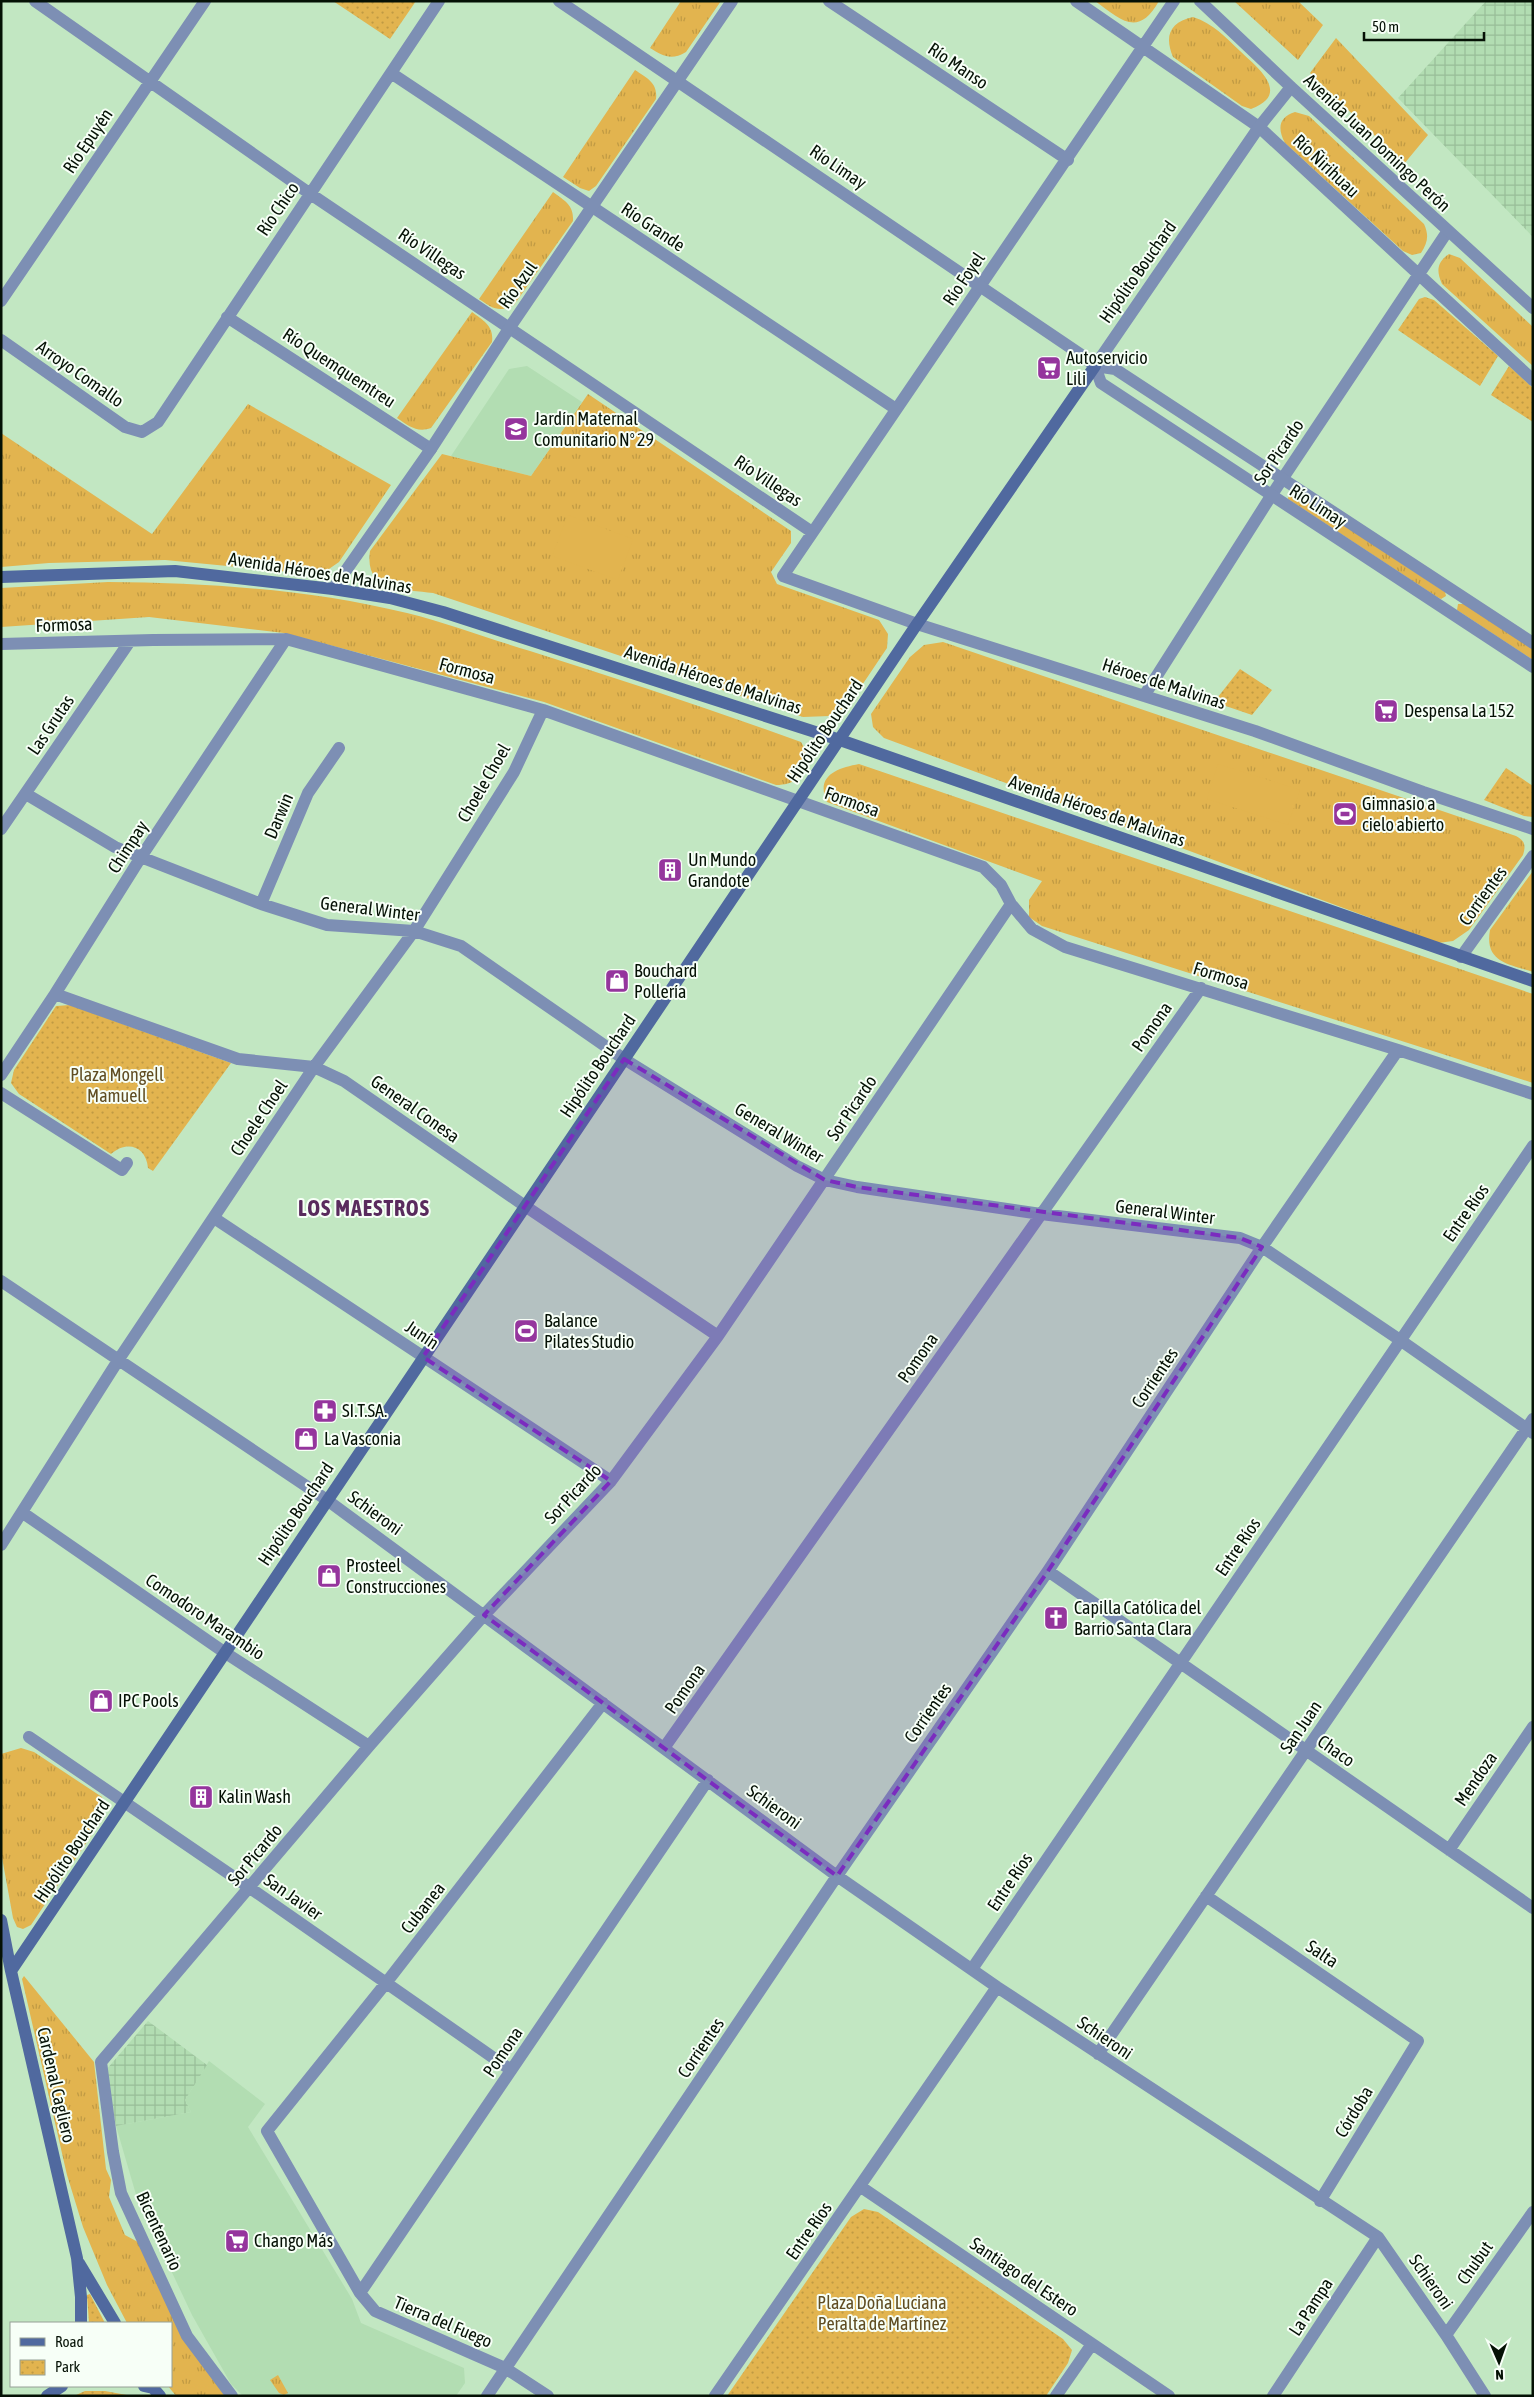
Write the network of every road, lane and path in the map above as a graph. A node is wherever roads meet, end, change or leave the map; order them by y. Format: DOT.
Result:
graph roads {
  1 [pos="36,1"];
  2 [pos="204,1"];
  3 [pos="439,1"];
  4 [pos="559,1"];
  5 [pos="732,1"];
  6 [pos="829,1"];
  7 [pos="1076,1"];
  8 [pos="1174,1"];
  9 [pos="1200,1"];
  10 [pos="1143,48"];
  11 [pos="391,73"];
  12 [pos="150,80"];
  13 [pos="678,80"];
  14 [pos="1290,88"];
  15 [pos="1259,127"];
  16 [pos="1068,160"];
  17 [pos="310,193"];
  18 [pos="593,208"];
  19 [pos="1447,232"];
  20 [pos="1418,276"];
  21 [pos="980,286"];
  22 [pos="1,301"];
  23 [pos="1533,308"];
  24 [pos="227,317"];
  25 [pos="510,327"];
  26 [pos="1,340"];
  27 [pos="1095,366"];
  28 [pos="1533,380"];
  29 [pos="896,409"];
  30 [pos="142,432"];
  31 [pos="431,449"];
  32 [pos="1282,479"];
  33 [pos="1271,496"];
  34 [pos="812,532"];
  35 [pos="783,576"];
  36 [pos="1,577"];
  37 [pos="333,589"];
  38 [pos="1456,592"];
  39 [pos="1445,610"];
  40 [pos="917,624"];
  41 [pos="286,639"];
  42 [pos="130,641"];
  43 [pos="1533,643"];
  44 [pos="1,644"];
  45 [pos="1533,667"];
  46 [pos="1144,696"];
  47 [pos="544,710"];
  48 [pos="840,740"];
  49 [pos="339,748"];
  50 [pos="26,794"];
  51 [pos="799,801"];
  52 [pos="3,823"];
  53 [pos="1533,829"];
  54 [pos="1533,856"];
  55 [pos="141,857"];
  56 [pos="261,904"];
  57 [pos="1011,904"];
  58 [pos="414,931"];
  59 [pos="1461,957"];
  60 [pos="1533,981"];
  61 [pos="1202,988"];
  62 [pos="55,994"];
  63 [pos="1398,1050"];
  64 [pos="624,1059"];
  65 [pos="314,1067"];
  66 [pos="1,1075"];
  67 [pos="1,1093"];
  68 [pos="1533,1094"];
  69 [pos="1533,1146"];
  70 [pos="127,1163"];
  71 [pos="825,1180"];
  72 [pos="525,1206"];
  73 [pos="1041,1214"];
  74 [pos="214,1218"];
  75 [pos="1262,1247"];
  76 [pos="1,1281"];
  77 [pos="718,1336"];
  78 [pos="1400,1340"];
  79 [pos="423,1357"];
  80 [pos="119,1359"];
  81 [pos="1530,1427"];
  82 [pos="611,1481"];
  83 [pos="327,1500"];
  84 [pos="23,1513"];
  85 [pos="1,1545"];
  86 [pos="1048,1571"];
  87 [pos="484,1615"];
  88 [pos="224,1652"];
  89 [pos="1180,1664"];
  90 [pos="603,1703"];
  91 [pos="1533,1727"];
  92 [pos="29,1737"];
  93 [pos="369,1746"];
  94 [pos="664,1748"];
  95 [pos="1305,1751"];
  96 [pos="708,1780"];
  97 [pos="126,1803"];
  98 [pos="1449,1850"];
  99 [pos="837,1876"];
  100 [pos="250,1888"];
  101 [pos="1206,1896"];
  102 [pos="1533,1908"];
  103 [pos="1,1920"];
  104 [pos="972,1969"];
  105 [pos="11,1971"];
  106 [pos="386,1983"];
  107 [pos="997,1987"];
  108 [pos="1418,2041"];
  109 [pos="1098,2054"];
  110 [pos="101,2062"];
  111 [pos="511,2070"];
  112 [pos="267,2131"];
  113 [pos="861,2188"];
  114 [pos="1320,2201"];
  115 [pos="1533,2212"];
  116 [pos="1378,2237"];
  117 [pos="77,2258"];
  118 [pos="360,2293"];
  119 [pos="81,2322"];
  120 [pos="114,2322"];
  121 [pos="1446,2335"];
  122 [pos="1092,2344"];
  123 [pos="505,2368"];
  124 [pos="61,2387"];
  125 [pos="49,2395"];
  126 [pos="232,2396"];
  127 [pos="487,2396"];
  128 [pos="548,2396"];
  129 [pos="715,2396"];
  130 [pos="1056,2396"];
  131 [pos="1169,2396"];
  132 [pos="1274,2396"];
  133 [pos="1485,2396"];
  1 -- 12 [label="street, Río Villegas"];
  2 -- 12 [label="street, Río Epuyén"];
  3 -- 11 [label="street, Río Chico"];
  4 -- 13 [label="street, Río Limay"];
  5 -- 13 [label="street, Río Azul"];
  6 -- 16 [label="street, Río Manso"];
  7 -- 10 [label="street, Río Ñirihuau"];
  8 -- 10 [label="street, Río Foyel"];
  9 -- 14 [label="street, Avenida Juan Domingo Perón"];
  10 -- 15 [label="street, Río Ñirihuau"];
  10 -- 16 [label="street, Río Foyel"];
  11 -- 17 [label="street, Río Chico"];
  11 -- 18 [label="street, Río Grande"];
  12 -- 17 [label="street, Río Villegas"];
  12 -- 22 [label="street, Río Epuyén"];
  13 -- 18 [label="street, Río Azul"];
  13 -- 21 [label="street, Río Limay"];
  14 -- 15 [label="street, Hipólito Bouchard"];
  14 -- 19 [label="street, Avenida Juan Domingo Perón"];
  15 -- 20 [label="street, Río Ñirihuau"];
  15 -- 27 [label="street, Hipólito Bouchard"];
  16 -- 21 [label="street, Río Foyel"];
  17 -- 24 [label="street, Río Chico"];
  17 -- 25 [label="street, Río Villegas"];
  18 -- 25 [label="street, Río Azul"];
  18 -- 29 [label="street, Río Grande"];
  19 -- 20 [label="street, Sor Picardo"];
  19 -- 23 [label="street, Avenida Juan Domingo Perón"];
  20 -- 28 [label="street, Río Ñirihuau"];
  20 -- 32 [label="street, Sor Picardo"];
  21 -- 27 [label="street, Río Limay"];
  21 -- 29 [label="street, Río Foyel"];
  24 -- 30 [label="street, Río Chico"];
  24 -- 31 [label="street, Río Quemquemtreu"];
  25 -- 31 [label="street, Río Azul"];
  25 -- 34 [label="street, Río Villegas"];
  26 -- 30 [label="street, Arroyo Comallo"];
  27 -- 32 [label="street, Río Limay"];
  27 -- 33 [label="street, Río Limay"];
  27 -- 40 [label="main road, Hipólito Bouchard"];
  29 -- 34 [label="street, Río Foyel"];
  31 -- 37 [label="street, Río Azul"];
  32 -- 33 [label="street, Sor Picardo"];
  32 -- 38 [label="street, Río Limay"];
  33 -- 39 [label="street, Río Limay"];
  33 -- 46 [label="street, Sor Picardo"];
  34 -- 35 [label="street, Río Foyel"];
  35 -- 40 [label="street, Héroes de Malvinas"];
  36 -- 37 [label="main road, Avenida Héroes de Malvinas"];
  37 -- 48 [label="main road, Avenida Héroes de Malvinas"];
  38 -- 39 [label="street"];
  38 -- 43 [label="street, Río Limay"];
  39 -- 45 [label="street, Río Limay"];
  40 -- 46 [label="street, Héroes de Malvinas"];
  40 -- 48 [label="main road, Hipólito Bouchard"];
  41 -- 42 [label="street, Formosa"];
  41 -- 47 [label="street, Formosa"];
  41 -- 55 [label="street, Chimpay"];
  42 -- 44 [label="street, Formosa"];
  42 -- 50 [label="street, Las Grutas"];
  46 -- 53 [label="street, Héroes de Malvinas"];
  47 -- 51 [label="street, Formosa"];
  47 -- 58 [label="street, Choele Choel"];
  48 -- 51 [label="main road, Hipólito Bouchard"];
  48 -- 59 [label="main road, Avenida Héroes de Malvinas"];
  49 -- 56 [label="street, Darwin"];
  50 -- 52 [label="street, Las Grutas"];
  50 -- 55 [label="street, General Winter"];
  51 -- 57 [label="street, Formosa"];
  51 -- 64 [label="main road, Hipólito Bouchard"];
  54 -- 59 [label="street, Corrientes"];
  55 -- 56 [label="street, General Winter"];
  55 -- 62 [label="street, Chimpay"];
  56 -- 58 [label="street, General Winter"];
  57 -- 61 [label="street, Formosa"];
  57 -- 71 [label="street, Sor Picardo"];
  58 -- 64 [label="street, General Winter"];
  58 -- 65 [label="street, Choele Choel"];
  59 -- 60 [label="main road, Avenida Héroes de Malvinas"];
  61 -- 63 [label="street, Formosa"];
  61 -- 73 [label="street, Pomona"];
  62 -- 65 [label="street, General Conesa"];
  62 -- 66 [label="street, Chimpay"];
  63 -- 68 [label="street, Formosa"];
  63 -- 75 [label="street, Corrientes"];
  64 -- 71 [label="street, General Winter"];
  64 -- 72 [label="main road, Hipólito Bouchard"];
  65 -- 72 [label="street, General Conesa"];
  65 -- 74 [label="street, Choele Choel"];
  67 -- 70 [label="street"];
  69 -- 78 [label="street, Entre Ríos"];
  71 -- 73 [label="street, General Winter"];
  71 -- 77 [label="street, Sor Picardo"];
  72 -- 77 [label="street, General Conesa"];
  72 -- 79 [label="main road, Hipólito Bouchard"];
  73 -- 75 [label="street, General Winter"];
  73 -- 94 [label="street, Pomona"];
  74 -- 79 [label="street, Junín"];
  74 -- 80 [label="street, Choele Choel"];
  75 -- 78 [label="street, General Winter"];
  75 -- 86 [label="street, Corrientes"];
  76 -- 80 [label="street, Schieroni"];
  77 -- 82 [label="street, Sor Picardo"];
  78 -- 81 [label="street, General Winter"];
  78 -- 89 [label="street, Entre Ríos"];
  79 -- 82 [label="street, Junín"];
  79 -- 83 [label="main road, Hipólito Bouchard"];
  80 -- 83 [label="street, Schieroni"];
  80 -- 84 [label="street, Choele Choel"];
  81 -- 95 [label="street, San Juan"];
  82 -- 87 [label="street, Sor Picardo"];
  83 -- 87 [label="street, Schieroni"];
  83 -- 88 [label="main road, Hipólito Bouchard"];
  84 -- 85 [label="street, Choele Choel"];
  84 -- 88 [label="street, Comodoro Marambio"];
  86 -- 89 [label="street, Chaco"];
  86 -- 99 [label="street, Corrientes"];
  87 -- 90 [label="street, Schieroni"];
  87 -- 93 [label="street, Sor Picardo"];
  88 -- 93 [label="street, Comodoro Marambio"];
  88 -- 97 [label="main road, Hipólito Bouchard"];
  89 -- 95 [label="street, Chaco"];
  89 -- 104 [label="street, Entre Ríos"];
  90 -- 94 [label="street, Schieroni"];
  90 -- 106 [label="street, Cubanea"];
  91 -- 98 [label="street, Mendoza"];
  92 -- 97 [label="street, San Javier"];
  93 -- 100 [label="street, Sor Picardo"];
  94 -- 96 [label="street, Schieroni"];
  95 -- 98 [label="street, Chaco"];
  95 -- 101 [label="street, San Juan"];
  96 -- 99 [label="street, Schieroni"];
  96 -- 111 [label="street, Pomona"];
  97 -- 100 [label="street, San Javier"];
  97 -- 105 [label="main road, Hipólito Bouchard"];
  98 -- 102 [label="street, Chaco"];
  99 -- 104 [label="street, Schieroni"];
  99 -- 123 [label="street, Corrientes"];
  100 -- 106 [label="street, San Javier"];
  100 -- 110 [label="street, Sor Picardo"];
  101 -- 108 [label="street, Salta"];
  101 -- 109 [label="street, San Juan"];
  103 -- 105 [label="main road, Cardenal Cagliero"];
  104 -- 107 [label="street, Schieroni"];
  105 -- 117 [label="main road, Cardenal Cagliero"];
  106 -- 111 [label="street, San Javier"];
  106 -- 112 [label="street, Cubanea"];
  107 -- 109 [label="street, Schieroni"];
  107 -- 113 [label="street, Entre Ríos"];
  108 -- 114 [label="street, Córdoba"];
  109 -- 114 [label="street, Schieroni"];
  110 -- 126 [label="street, Bicentenario"];
  111 -- 118 [label="street, Pomona"];
  112 -- 118 [label="street, Tierra del Fuego"];
  113 -- 122 [label="street, Santiago del Estero"];
  113 -- 129 [label="street, Entre Ríos"];
  114 -- 116 [label="street, Schieroni"];
  115 -- 121 [label="street, Chubut"];
  116 -- 121 [label="street, Schieroni"];
  116 -- 132 [label="street, La Pampa"];
  117 -- 119 [label="main road, Cardenal Cagliero"];
  117 -- 120 [label="main road, Cardenal Cagliero"];
  118 -- 123 [label="street, Tierra del Fuego"];
  121 -- 133 [label="street, Schieroni"];
  122 -- 130 [label="street"];
  122 -- 131 [label="street, Santiago del Estero"];
  123 -- 127 [label="street, Corrientes"];
  123 -- 128 [label="street, Tierra del Fuego"];
  124 -- 125 [label="main road"];
}
